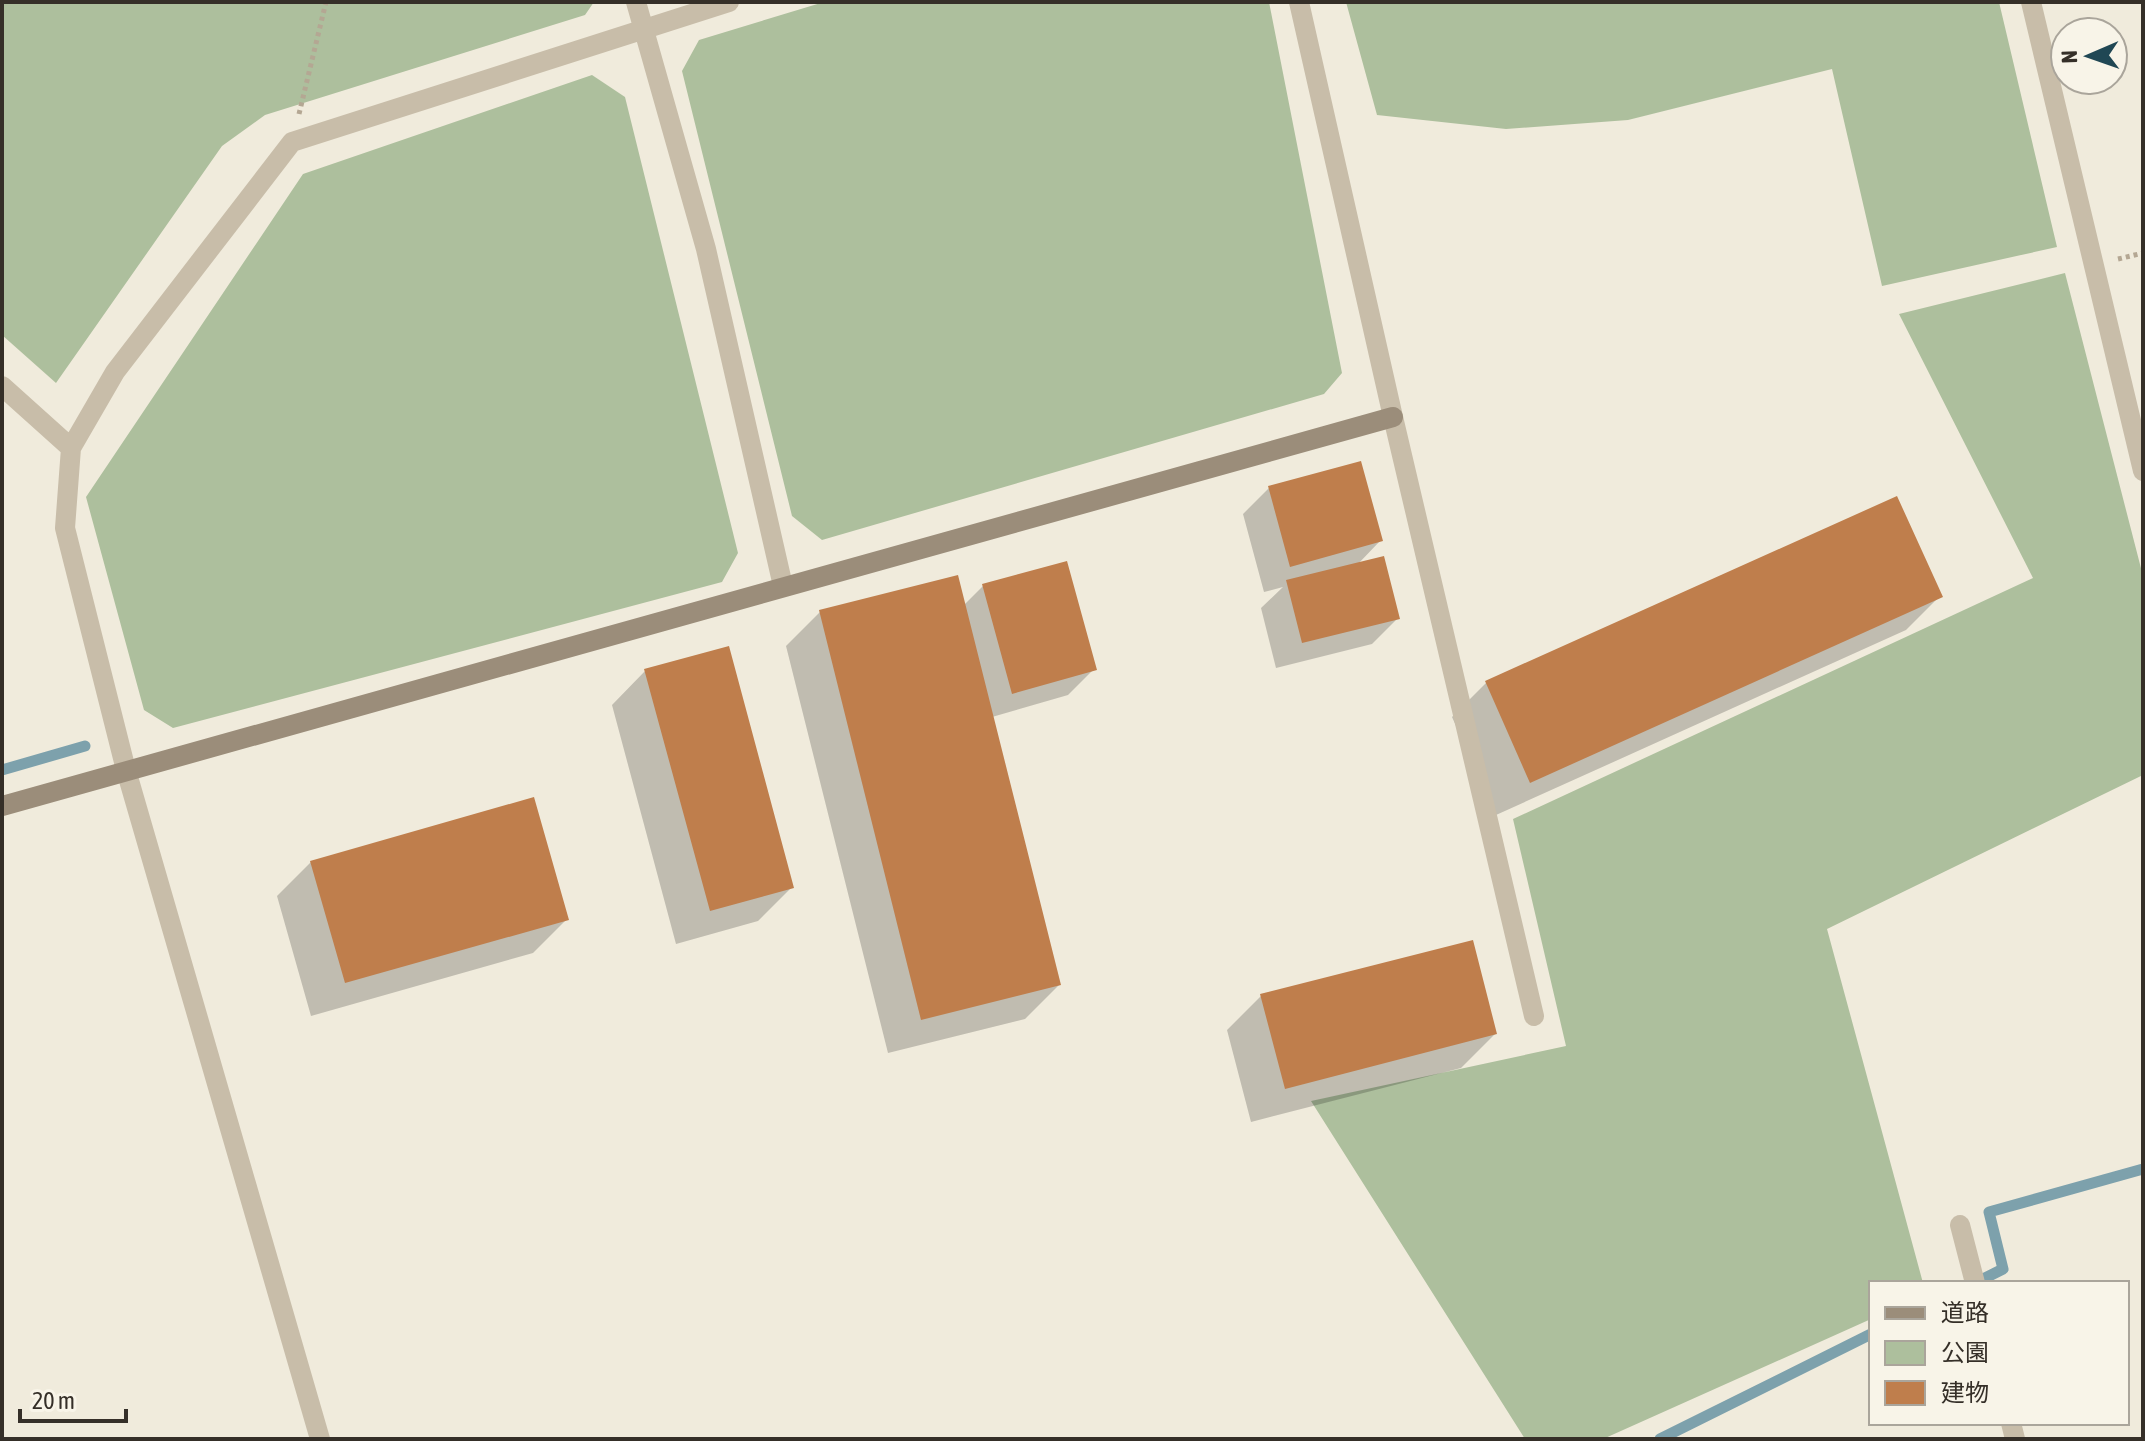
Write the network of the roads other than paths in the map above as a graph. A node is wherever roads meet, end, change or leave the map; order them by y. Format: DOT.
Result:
graph roads {
  1 [pos="636,2"];
  2 [pos="729,2"];
  3 [pos="1299,2"];
  4 [pos="2031,2"];
  5 [pos="643,29"];
  6 [pos="2,386"];
  7 [pos="1393,417"];
  8 [pos="71,448"];
  9 [pos="2143,471"];
  10 [pos="783,586"];
  11 [pos="126,770"];
  12 [pos="2,806"];
  13 [pos="1534,1016"];
  14 [pos="1960,1225"];
  15 [pos="1974,1281"];
  16 [pos="320,1439"];
  1 -- 5 [label="street"];
  2 -- 5 [label="street"];
  3 -- 7 [label="street"];
  4 -- 9 [label="street"];
  5 -- 8 [label="street"];
  5 -- 10 [label="street"];
  6 -- 8 [label="street"];
  7 -- 10 [label="street"];
  7 -- 13 [label="street"];
  8 -- 11 [label="street"];
  10 -- 11 [label="street"];
  11 -- 12 [label="street"];
  11 -- 16 [label="street"];
  14 -- 15 [label="street"];
}
